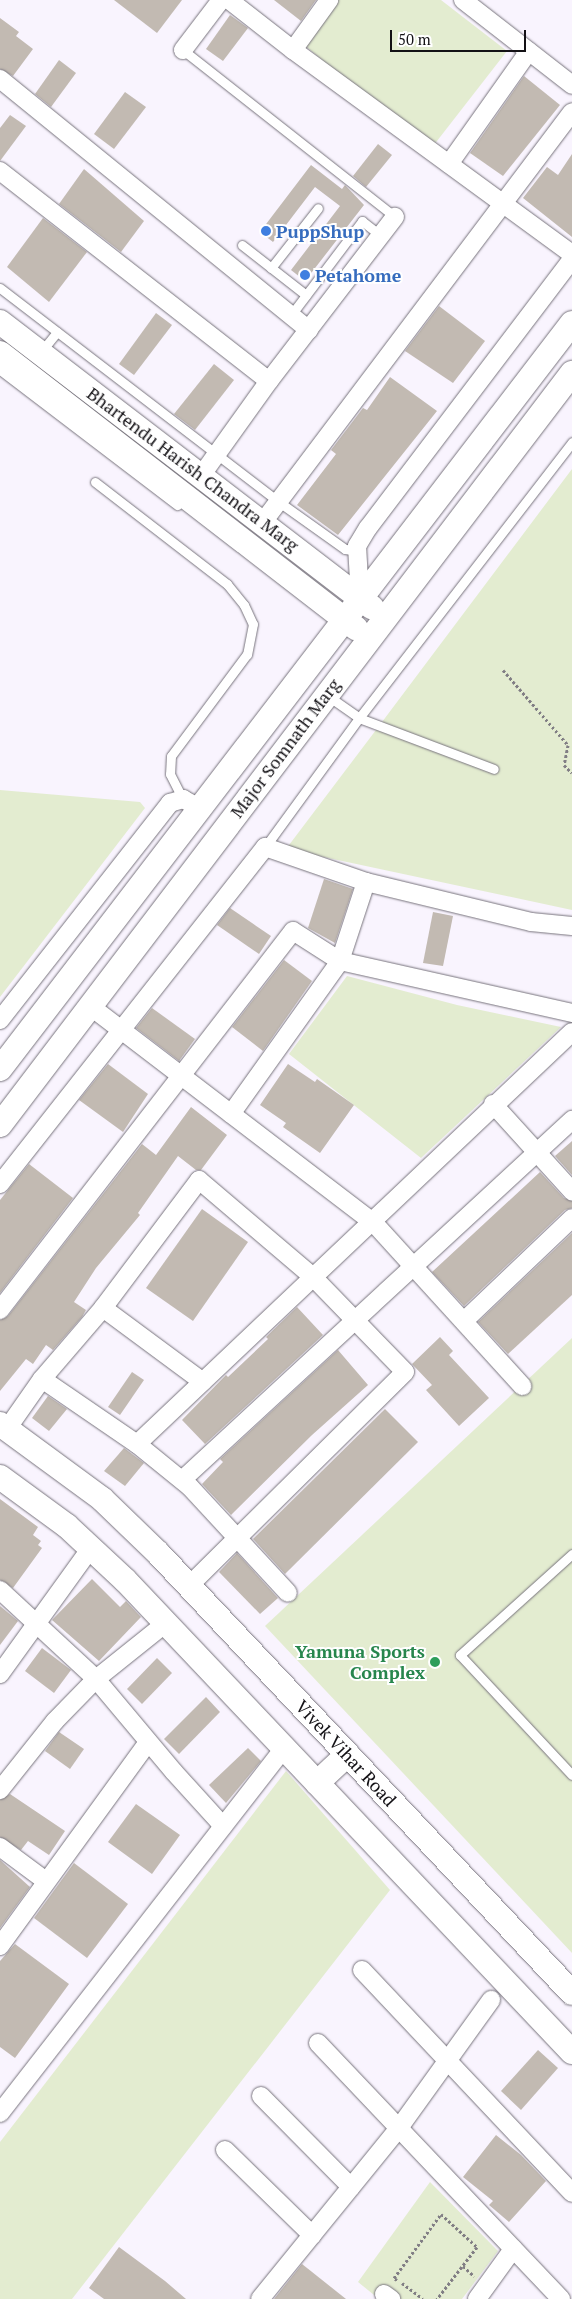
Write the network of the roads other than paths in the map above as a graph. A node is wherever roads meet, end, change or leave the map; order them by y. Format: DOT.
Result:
graph roads {
  1 [pos="220,0"];
  2 [pos="229,0"];
  3 [pos="329,0"];
  4 [pos="463,0"];
  5 [pos="183,50"];
  6 [pos="293,50"];
  7 [pos="530,51"];
  8 [pos="0,79"];
  9 [pos="572,85"];
  10 [pos="572,112"];
  11 [pos="449,164"];
  12 [pos="0,171"];
  13 [pos="504,202"];
  14 [pos="318,208"];
  15 [pos="395,217"];
  16 [pos="381,236"];
  17 [pos="242,245"];
  18 [pos="572,254"];
  19 [pos="572,259"];
  20 [pos="271,268"];
  21 [pos="0,288"];
  22 [pos="306,295"];
  23 [pos="291,315"];
  24 [pos="0,322"];
  25 [pos="572,323"];
  26 [pos="309,330"];
  27 [pos="57,332"];
  28 [pos="0,353"];
  29 [pos="40,353"];
  30 [pos="0,370"];
  31 [pos="572,373"];
  32 [pos="268,380"];
  33 [pos="572,442"];
  34 [pos="216,455"];
  35 [pos="201,476"];
  36 [pos="95,482"];
  37 [pos="279,502"];
  38 [pos="196,514"];
  39 [pos="263,522"];
  40 [pos="357,550"];
  41 [pos="360,598"];
  42 [pos="385,617"];
  43 [pos="344,619"];
  44 [pos="369,638"];
  45 [pos="326,694"];
  46 [pos="359,718"];
  47 [pos="494,769"];
  48 [pos="191,804"];
  49 [pos="265,847"];
  50 [pos="366,882"];
  51 [pos="572,926"];
  52 [pos="340,961"];
  53 [pos="90,1006"];
  54 [pos="572,1013"];
  55 [pos="0,1020"];
  56 [pos="121,1030"];
  57 [pos="572,1032"];
  58 [pos="0,1069"];
  59 [pos="181,1075"];
  60 [pos="493,1104"];
  61 [pos="231,1114"];
  62 [pos="572,1120"];
  63 [pos="0,1125"];
  64 [pos="536,1154"];
  65 [pos="0,1184"];
  66 [pos="572,1192"];
  67 [pos="572,1218"];
  68 [pos="372,1221"];
  69 [pos="413,1266"];
  70 [pos="313,1277"];
  71 [pos="103,1308"];
  72 [pos="0,1310"];
  73 [pos="356,1318"];
  74 [pos="464,1322"];
  75 [pos="42,1379"];
  76 [pos="203,1382"];
  77 [pos="522,1386"];
  78 [pos="4,1426"];
  79 [pos="137,1444"];
  80 [pos="0,1477"];
  81 [pos="182,1480"];
  82 [pos="237,1538"];
  83 [pos="91,1548"];
  84 [pos="572,1554"];
  85 [pos="189,1586"];
  86 [pos="0,1590"];
  87 [pos="288,1592"];
  88 [pos="38,1623"];
  89 [pos="166,1623"];
  90 [pos="0,1674"];
  91 [pos="96,1679"];
  92 [pos="148,1742"];
  93 [pos="284,1748"];
  94 [pos="348,1754"];
  95 [pos="572,1775"];
  96 [pos="317,1783"];
  97 [pos="0,1790"];
  98 [pos="223,1826"];
  99 [pos="0,1847"];
  100 [pos="46,1881"];
  101 [pos="0,1946"];
  102 [pos="362,1970"];
  103 [pos="572,1992"];
  104 [pos="491,2000"];
  105 [pos="318,2043"];
  106 [pos="572,2052"];
  107 [pos="448,2060"];
  108 [pos="261,2096"];
  109 [pos="0,2113"];
  110 [pos="399,2128"];
  111 [pos="224,2150"];
  112 [pos="351,2187"];
  113 [pos="572,2193"];
  114 [pos="312,2235"];
  115 [pos="513,2249"];
  116 [pos="260,2299"];
  117 [pos="477,2299"];
  118 [pos="561,2299"];
  1 -- 5 [label="street"];
  2 -- 6 [label="street"];
  3 -- 6 [label="street"];
  4 -- 7 [label="street"];
  5 -- 15 [label="lane"];
  6 -- 11 [label="street"];
  7 -- 9 [label="street"];
  7 -- 11 [label="street"];
  8 -- 23 [label="street"];
  10 -- 13 [label="street"];
  11 -- 13 [label="street"];
  12 -- 32 [label="street"];
  13 -- 18 [label="street"];
  13 -- 37 [label="street"];
  14 -- 20 [label="lane"];
  15 -- 16 [label="street"];
  16 -- 22 [label="lane"];
  16 -- 26 [label="street"];
  17 -- 20 [label="lane"];
  19 -- 40 [label="street"];
  20 -- 22 [label="lane"];
  21 -- 27 [label="lane"];
  22 -- 23 [label="lane"];
  23 -- 26 [label="street"];
  24 -- 29 [label="main road, Bhartendu Harish Chandra Marg"];
  25 -- 41 [label="main road, Major Somnath Marg"];
  26 -- 32 [label="street"];
  27 -- 29 [label="lane"];
  27 -- 34 [label="lane"];
  28 -- 38 [label="main road, Bhartendu Harish Chandra Marg"];
  29 -- 35 [label="main road, Bhartendu Harish Chandra Marg"];
  30 -- 38 [label="lane"];
  31 -- 42 [label="main road, Major Somnath Marg"];
  32 -- 34 [label="street"];
  33 -- 46 [label="lane"];
  34 -- 35 [label="street"];
  34 -- 37 [label="lane"];
  35 -- 39 [label="main road, Bhartendu Harish Chandra Marg"];
  36 -- 48 [label="lane"];
  37 -- 39 [label="street"];
  37 -- 40 [label="lane"];
  38 -- 43 [label="main road, Bhartendu Harish Chandra Marg"];
  39 -- 41 [label="main road, Bhartendu Harish Chandra Marg"];
  40 -- 41 [label="street"];
  41 -- 42 [label="main road, Bhartendu Harish Chandra Marg"];
  41 -- 43 [label="main road, Major Somnath Marg"];
  42 -- 44 [label="main road, Major Somnath Marg"];
  43 -- 44 [label="main road, Bhartendu Harish Chandra Marg"];
  43 -- 48 [label="main road, Major Somnath Marg"];
  44 -- 45 [label="main road, Major Somnath Marg"];
  45 -- 46 [label="lane"];
  45 -- 53 [label="main road, Major Somnath Marg"];
  46 -- 47 [label="lane"];
  46 -- 49 [label="lane"];
  48 -- 55 [label="street"];
  48 -- 58 [label="main road, Major Somnath Marg"];
  49 -- 50 [label="street"];
  49 -- 56 [label="street"];
  50 -- 51 [label="street"];
  50 -- 52 [label="street"];
  52 -- 54 [label="street"];
  52 -- 59 [label="street"];
  52 -- 61 [label="street"];
  53 -- 56 [label="street"];
  53 -- 63 [label="main road, Major Somnath Marg"];
  56 -- 59 [label="street"];
  56 -- 65 [label="street"];
  57 -- 60 [label="street"];
  59 -- 61 [label="street"];
  59 -- 72 [label="street"];
  60 -- 64 [label="street"];
  60 -- 68 [label="street"];
  61 -- 68 [label="street"];
  62 -- 64 [label="street"];
  64 -- 66 [label="street"];
  64 -- 69 [label="street"];
  67 -- 74 [label="street"];
  68 -- 69 [label="street"];
  68 -- 70 [label="street"];
  69 -- 73 [label="street"];
  69 -- 74 [label="street"];
  70 -- 71 [label="street"];
  70 -- 73 [label="street"];
  70 -- 76 [label="street"];
  71 -- 75 [label="street"];
  71 -- 76 [label="street"];
  73 -- 81 [label="street"];
  73 -- 82 [label="street"];
  74 -- 77 [label="street"];
  75 -- 78 [label="street"];
  75 -- 79 [label="street"];
  76 -- 79 [label="street"];
  78 -- 85 [label="main road, Vivek Vihar Road"];
  79 -- 81 [label="street"];
  80 -- 83 [label="main road"];
  81 -- 82 [label="street"];
  82 -- 85 [label="street"];
  82 -- 87 [label="street"];
  83 -- 88 [label="street"];
  83 -- 89 [label="main road"];
  84 -- 95 [label="lane"];
  85 -- 94 [label="main road, Vivek Vihar Road"];
  86 -- 88 [label="street"];
  88 -- 90 [label="street"];
  88 -- 91 [label="street"];
  89 -- 91 [label="street"];
  89 -- 93 [label="main road"];
  91 -- 92 [label="street"];
  91 -- 97 [label="street"];
  92 -- 98 [label="street"];
  92 -- 100 [label="street"];
  93 -- 96 [label="main road"];
  93 -- 98 [label="street"];
  94 -- 96 [label="main road"];
  94 -- 103 [label="main road, Vivek Vihar Road"];
  96 -- 106 [label="main road"];
  98 -- 109 [label="street"];
  99 -- 100 [label="street"];
  100 -- 101 [label="street"];
  102 -- 107 [label="street"];
  104 -- 107 [label="street"];
  105 -- 110 [label="street"];
  107 -- 110 [label="street"];
  107 -- 113 [label="street"];
  108 -- 112 [label="street"];
  110 -- 112 [label="street"];
  110 -- 115 [label="street"];
  111 -- 114 [label="street"];
  112 -- 114 [label="street"];
  114 -- 116 [label="street"];
  115 -- 117 [label="street"];
  115 -- 118 [label="street"];
}
